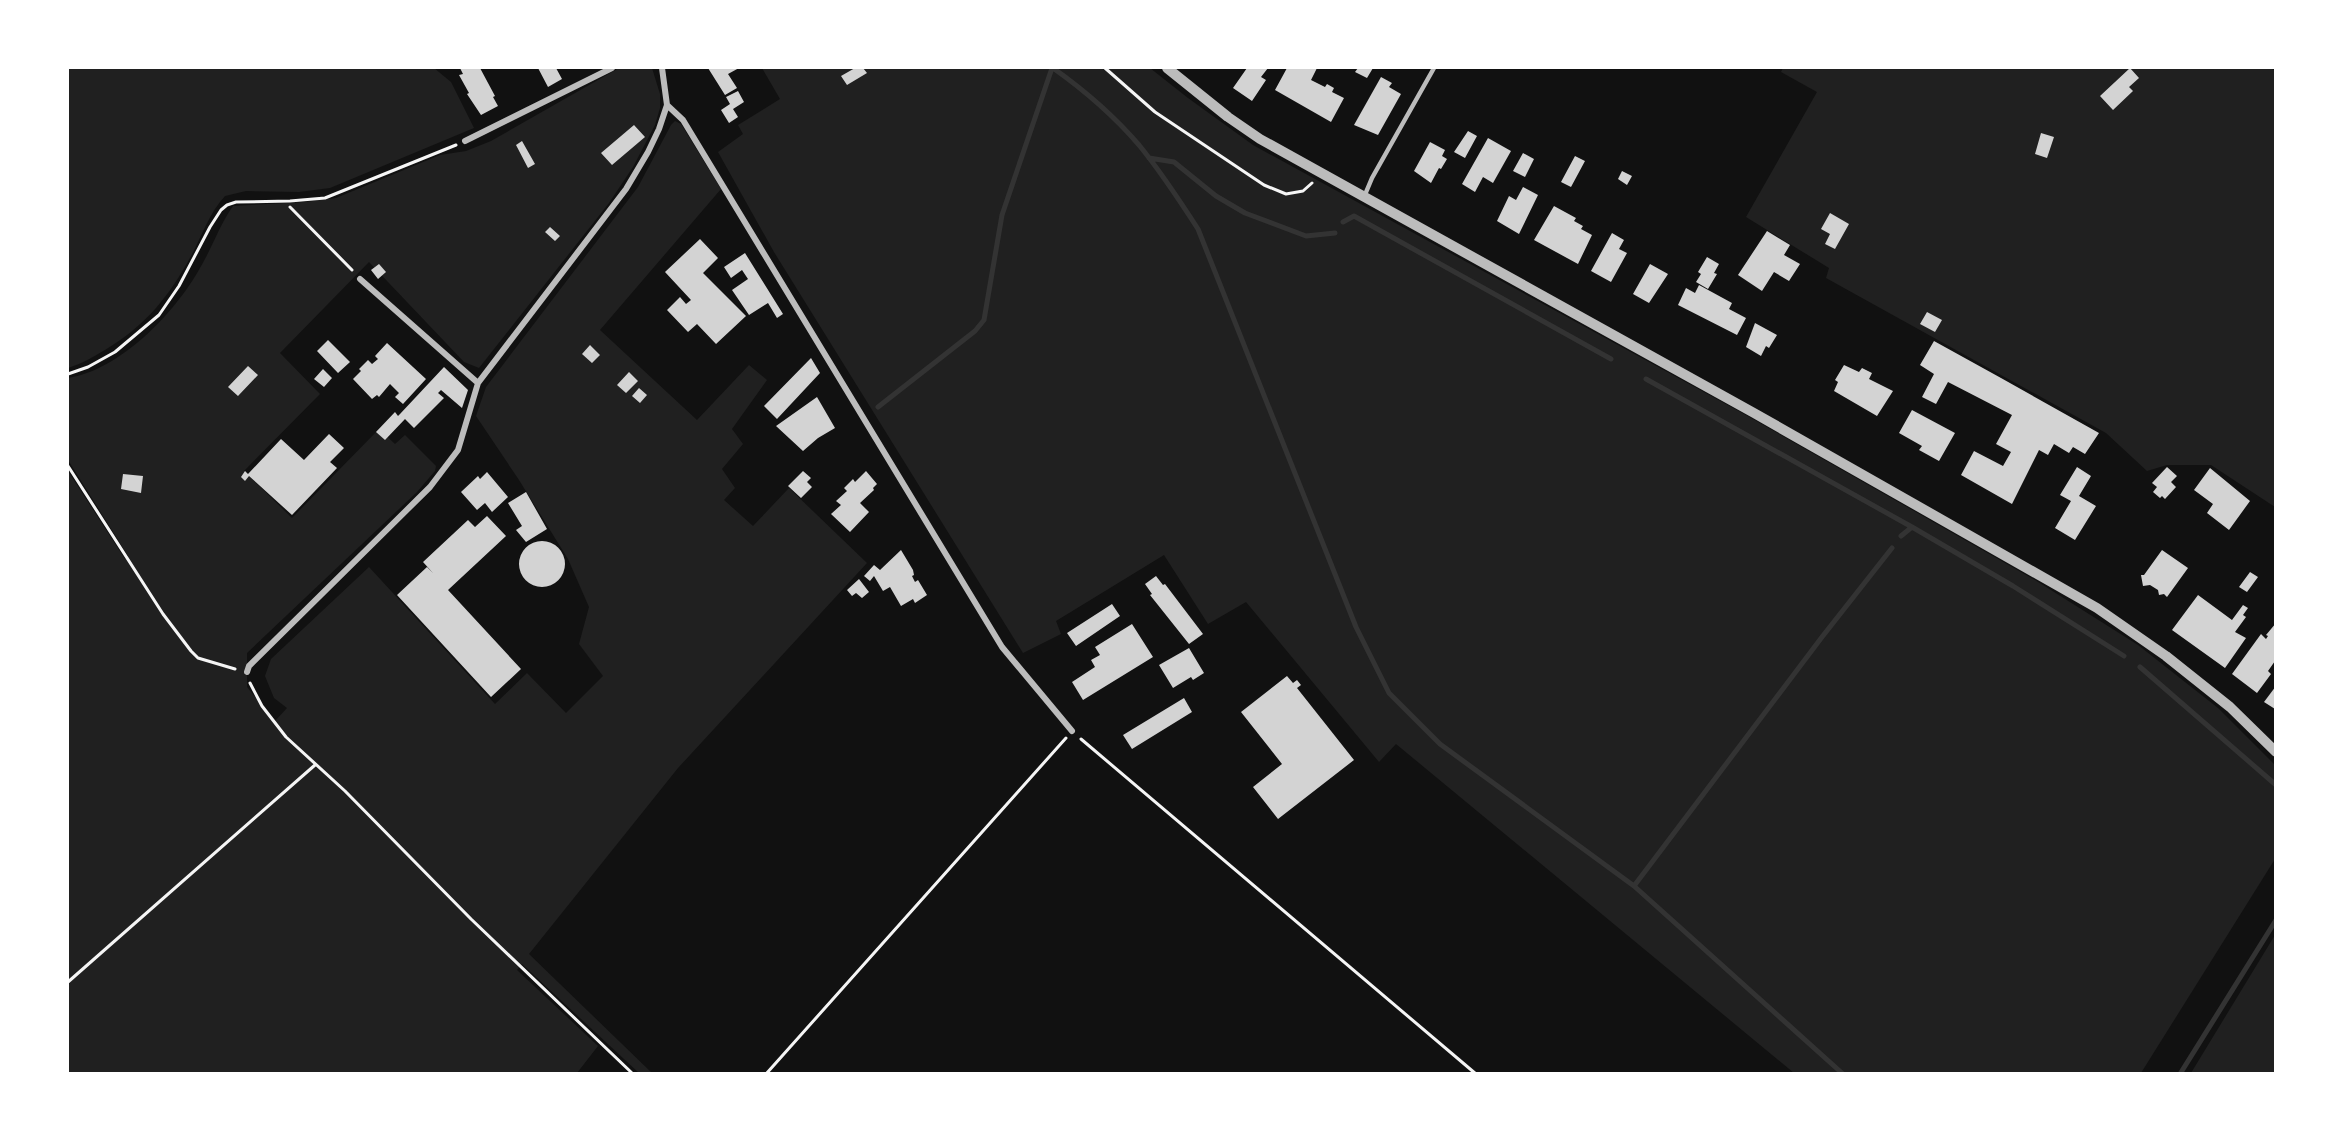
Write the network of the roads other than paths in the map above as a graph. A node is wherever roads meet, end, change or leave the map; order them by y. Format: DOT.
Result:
graph roads {
  1 [pos="612,68"];
  2 [pos="662,68"];
  3 [pos="1167,68"];
  4 [pos="1434,68"];
  5 [pos="667,105"];
  6 [pos="465,141"];
  7 [pos="1364,197"];
  8 [pos="360,279"];
  9 [pos="478,383"];
  10 [pos="247,672"];
  11 [pos="1072,731"];
  12 [pos="2276,752"];
  1 -- 6 [label="street"];
  2 -- 5 [label="street"];
  3 -- 7 [label="street"];
  4 -- 7 [label="lane"];
  5 -- 9 [label="street"];
  5 -- 11 [label="street"];
  7 -- 12 [label="street"];
  8 -- 9 [label="street"];
  9 -- 10 [label="street"];
}
